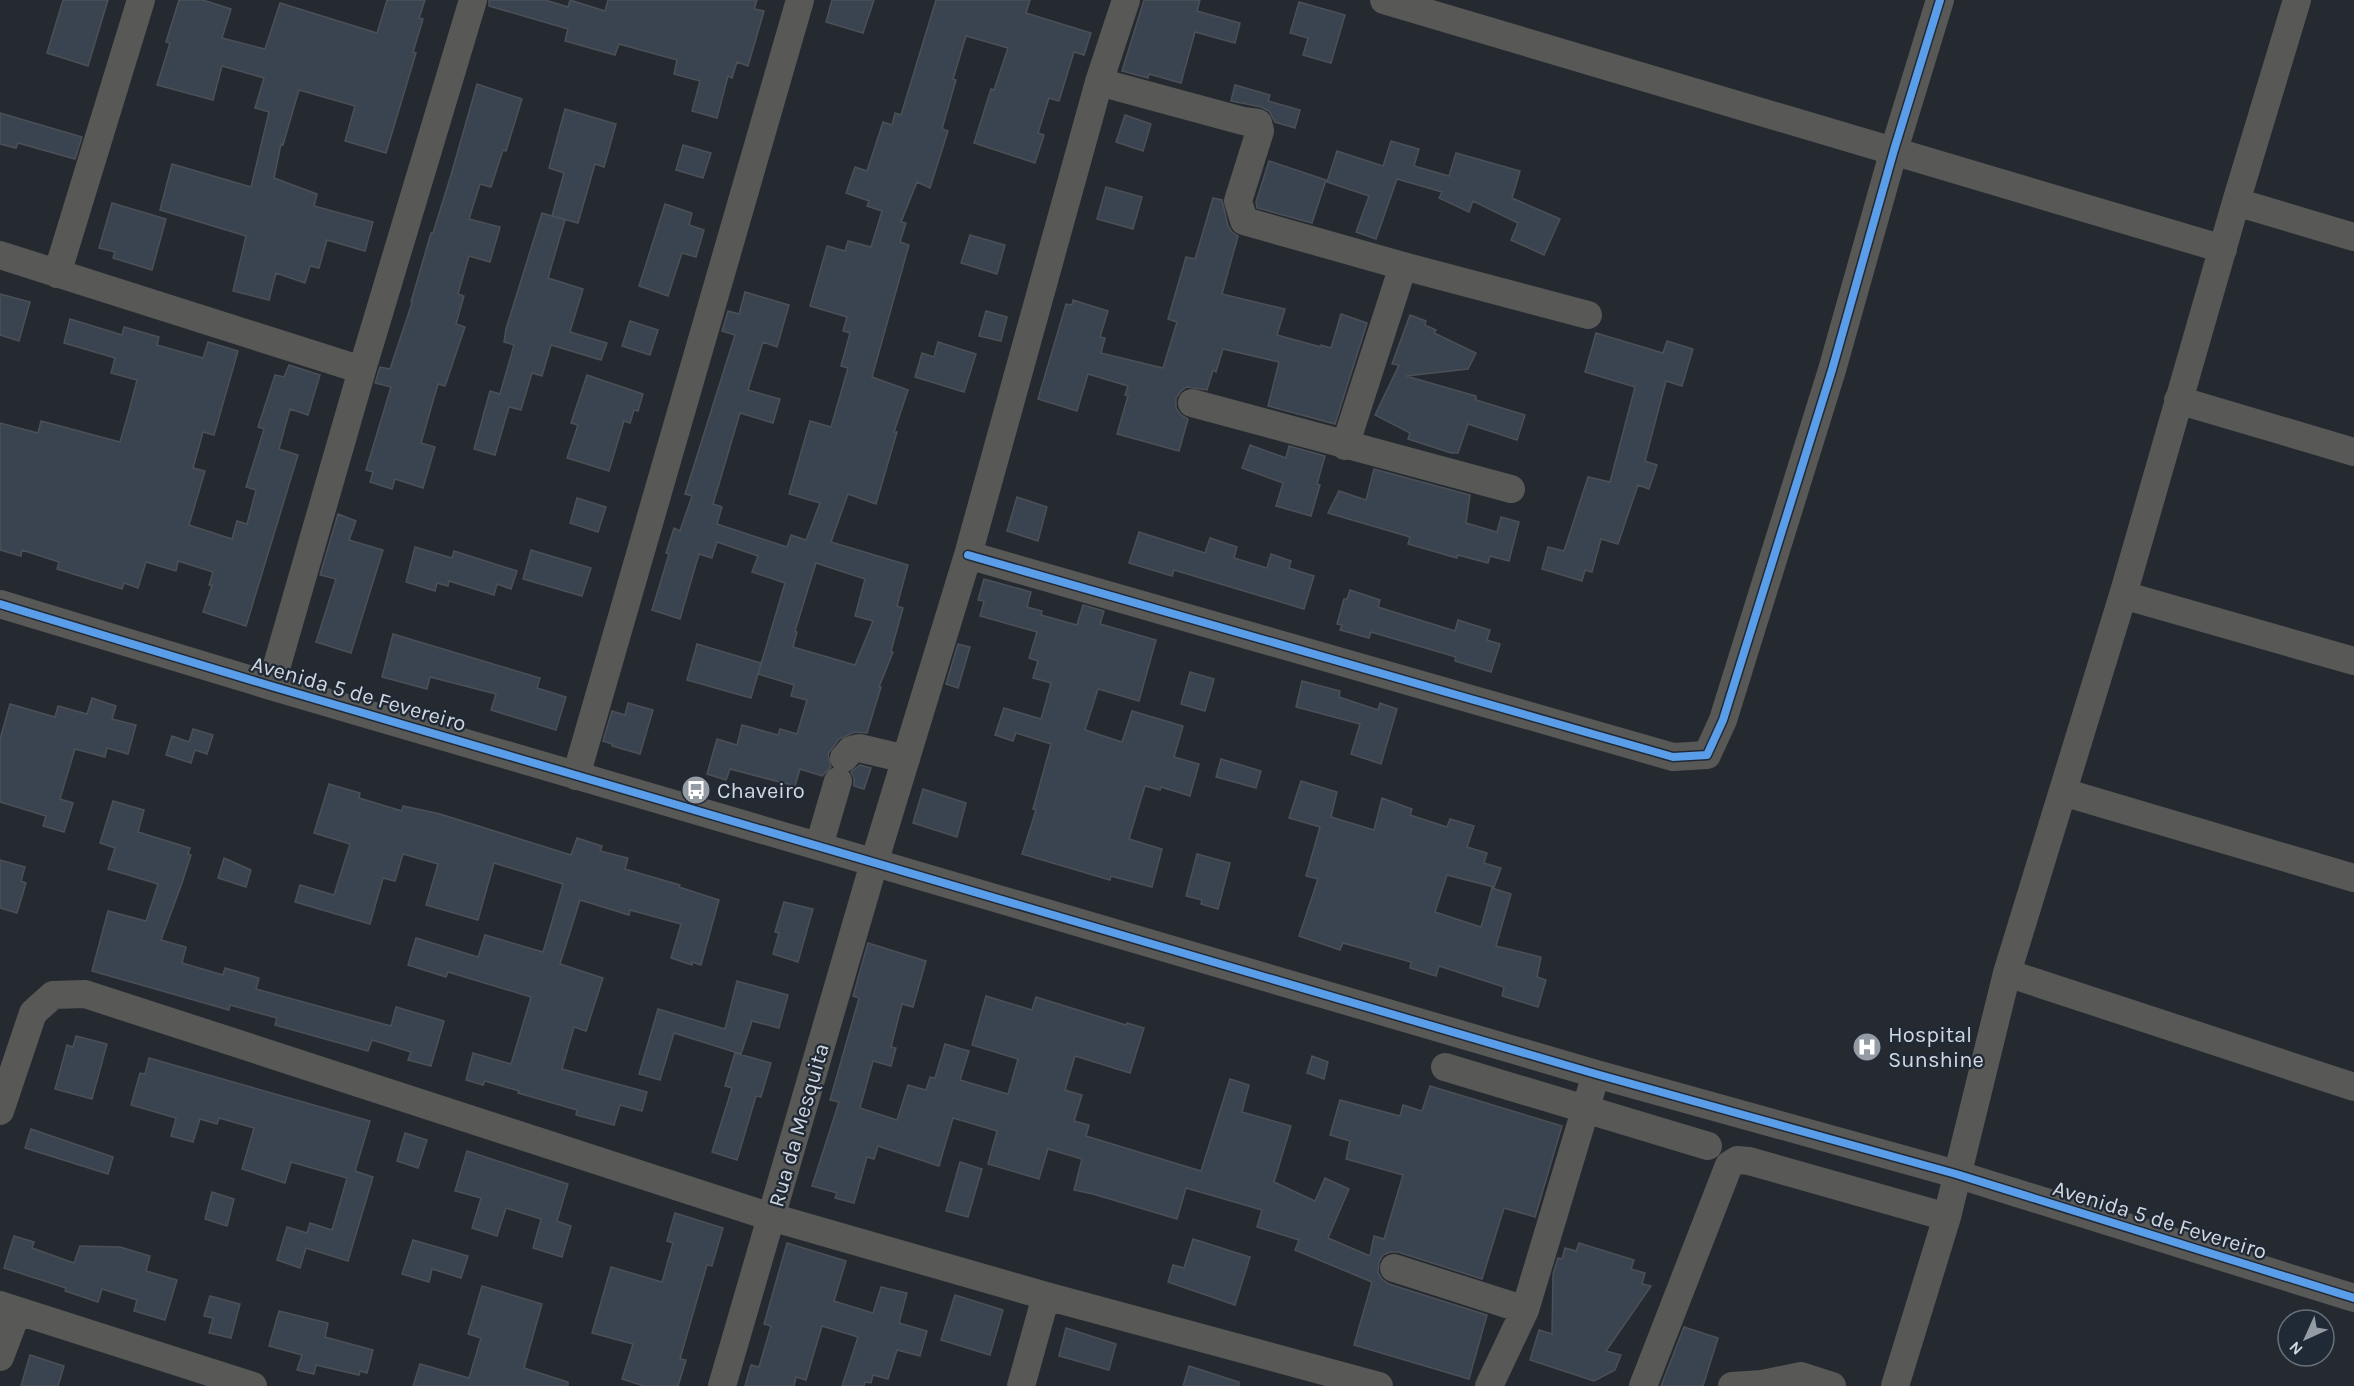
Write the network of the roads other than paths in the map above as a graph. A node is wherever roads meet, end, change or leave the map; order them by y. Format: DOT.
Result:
graph roads {
  1 [pos="141,0"];
  2 [pos="473,0"];
  3 [pos="800,0"];
  4 [pos="1126,0"];
  5 [pos="1384,0"];
  6 [pos="1940,0"];
  7 [pos="2296,0"];
  8 [pos="1099,82"];
  9 [pos="1894,150"];
  10 [pos="2236,202"];
  11 [pos="2354,237"];
  12 [pos="2223,249"];
  13 [pos="0,255"];
  14 [pos="1402,266"];
  15 [pos="57,274"];
  16 [pos="1588,315"];
  17 [pos="362,370"];
  18 [pos="2178,400"];
  19 [pos="1192,403"];
  20 [pos="1346,446"];
  21 [pos="2354,452"];
  22 [pos="1511,489"];
  23 [pos="968,555"];
  24 [pos="2123,595"];
  25 [pos="0,604"];
  26 [pos="2354,660"];
  27 [pos="271,686"];
  28 [pos="906,759"];
  29 [pos="576,776"];
  30 [pos="2063,792"];
  31 [pos="819,846"];
  32 [pos="874,863"];
  33 [pos="2354,878"];
  34 [pos="2007,973"];
  35 [pos="1445,1067"];
  36 [pos="1596,1074"];
  37 [pos="2354,1087"];
  38 [pos="1586,1107"];
  39 [pos="0,1111"];
  40 [pos="1708,1146"];
  41 [pos="1956,1174"];
  42 [pos="771,1217"];
  43 [pos="1947,1217"];
  44 [pos="1394,1268"];
  45 [pos="1046,1296"];
  46 [pos="2354,1298"];
  47 [pos="8,1308"];
  48 [pos="1525,1310"];
  49 [pos="0,1357"];
  50 [pos="253,1386"];
  51 [pos="722,1386"];
  52 [pos="1021,1386"];
  53 [pos="1379,1386"];
  54 [pos="1490,1386"];
  55 [pos="1643,1386"];
  56 [pos="1732,1386"];
  57 [pos="1832,1386"];
  58 [pos="1895,1386"];
  1 -- 15 [label="street"];
  2 -- 17 [label="street"];
  3 -- 29 [label="street"];
  4 -- 8 [label="street, Rua da Mesquita"];
  5 -- 9 [label="street"];
  6 -- 9 [label="street"];
  7 -- 10 [label="street"];
  8 -- 14 [label="street"];
  8 -- 23 [label="street, Rua da Mesquita"];
  9 -- 12 [label="street"];
  9 -- 23 [label="street"];
  10 -- 11 [label="street"];
  10 -- 12 [label="street"];
  12 -- 18 [label="street"];
  13 -- 15 [label="street"];
  14 -- 16 [label="street"];
  14 -- 20 [label="street"];
  15 -- 17 [label="street"];
  17 -- 27 [label="street"];
  18 -- 21 [label="street"];
  18 -- 24 [label="street"];
  19 -- 20 [label="street"];
  20 -- 22 [label="street"];
  23 -- 28 [label="street, Rua da Mesquita"];
  24 -- 26 [label="street"];
  24 -- 30 [label="street"];
  25 -- 27 [label="street, Avenida 5 de Fevereiro"];
  27 -- 29 [label="street, Avenida 5 de Fevereiro"];
  28 -- 31 [label="street"];
  28 -- 32 [label="street, Rua da Mesquita"];
  29 -- 31 [label="street, Avenida 5 de Fevereiro"];
  30 -- 33 [label="street"];
  30 -- 34 [label="street"];
  31 -- 32 [label="street, Avenida 5 de Fevereiro"];
  32 -- 36 [label="street, Avenida 5 de Fevereiro"];
  32 -- 42 [label="street, Rua da Mesquita"];
  34 -- 37 [label="street"];
  34 -- 41 [label="street"];
  35 -- 38 [label="street"];
  36 -- 38 [label="street"];
  36 -- 41 [label="street, Avenida 5 de Fevereiro"];
  38 -- 40 [label="street"];
  38 -- 48 [label="street"];
  39 -- 42 [label="street"];
  41 -- 43 [label="street"];
  41 -- 46 [label="street, Avenida 5 de Fevereiro"];
  42 -- 45 [label="street"];
  42 -- 51 [label="street, Rua da Mesquita"];
  43 -- 55 [label="street"];
  43 -- 58 [label="street"];
  44 -- 48 [label="street"];
  45 -- 52 [label="street"];
  45 -- 53 [label="street"];
  47 -- 49 [label="street"];
  47 -- 50 [label="street"];
  48 -- 54 [label="street"];
  56 -- 57 [label="street"];
}
